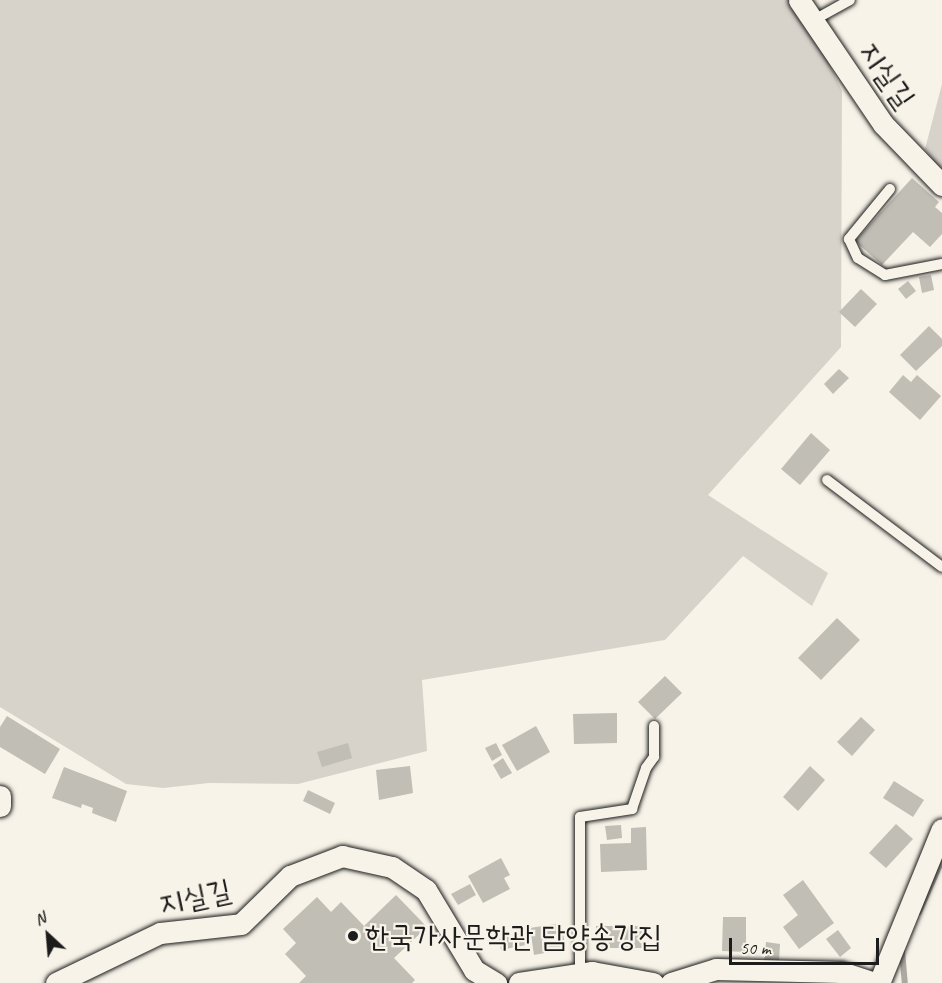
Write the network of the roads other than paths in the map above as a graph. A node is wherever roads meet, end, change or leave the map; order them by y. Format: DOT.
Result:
graph roads {
  1 [pos="799,0"];
  2 [pos="850,0"];
  3 [pos="814,20"];
  4 [pos="942,185"];
  5 [pos="890,189"];
  6 [pos="942,264"];
  7 [pos="827,480"];
  8 [pos="942,567"];
  9 [pos="654,726"];
  10 [pos="0,796"];
  11 [pos="0,806"];
  12 [pos="942,829"];
  13 [pos="580,974"];
  14 [pos="56,983"];
  15 [pos="496,983"];
  16 [pos="519,983"];
  17 [pos="653,983"];
  18 [pos="671,983"];
  19 [pos="877,983"];
  1 -- 3 [label="street, 지실길"];
  2 -- 3 [label="lane, 지실길"];
  3 -- 4 [label="street, 지실길"];
  5 -- 6 [label="lane"];
  7 -- 8 [label="lane"];
  9 -- 13 [label="lane"];
  10 -- 11 [label="street"];
  12 -- 19 [label="street"];
  13 -- 16 [label="street"];
  13 -- 17 [label="street"];
  14 -- 15 [label="street, 지실길"];
  18 -- 19 [label="street"];
}
